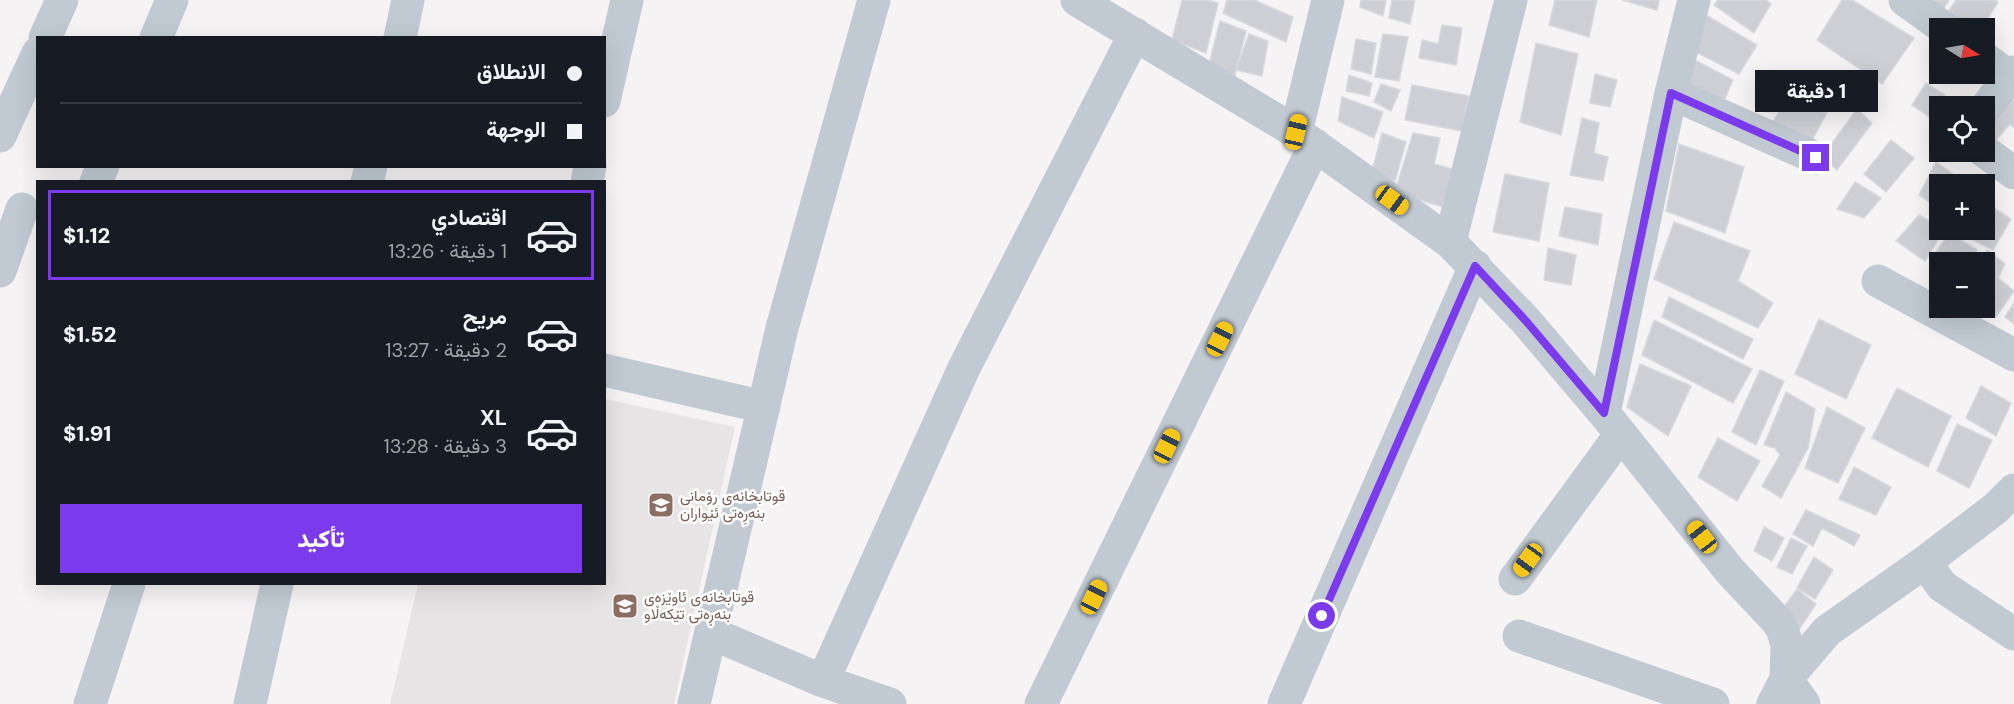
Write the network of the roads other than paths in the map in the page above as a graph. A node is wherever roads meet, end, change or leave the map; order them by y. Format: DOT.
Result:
graph roads {
  1 [pos="62,0"];
  2 [pos="172,0"];
  3 [pos="408,0"];
  4 [pos="627,0"];
  5 [pos="874,0"];
  6 [pos="1077,0"];
  7 [pos="1328,0"];
  8 [pos="1511,0"];
  9 [pos="1694,0"];
  10 [pos="1905,0"];
  11 [pos="1930,18"];
  12 [pos="1124,19"];
  13 [pos="46,36"];
  14 [pos="157,36"];
  15 [pos="400,36"];
  16 [pos="21,67"];
  17 [pos="2003,69"];
  18 [pos="606,92"];
  19 [pos="1671,93"];
  20 [pos="1990,96"];
  21 [pos="0,136"];
  22 [pos="1306,139"];
  23 [pos="1816,158"];
  24 [pos="1995,159"];
  25 [pos="2014,173"];
  26 [pos="20,205"];
  27 [pos="1450,242"];
  28 [pos="1475,266"];
  29 [pos="0,271"];
  30 [pos="1878,281"];
  31 [pos="2014,355"];
  32 [pos="606,370"];
  33 [pos="764,407"];
  34 [pos="1613,423"];
  35 [pos="2008,505"];
  36 [pos="1925,562"];
  37 [pos="1515,579"];
  38 [pos="129,585"];
  39 [pos="277,585"];
  40 [pos="711,633"];
  41 [pos="2014,634"];
  42 [pos="1519,636"];
  43 [pos="823,681"];
  44 [pos="1788,696"];
  45 [pos="90,704"];
  46 [pos="250,704"];
  47 [pos="694,704"];
  48 [pos="890,704"];
  49 [pos="1041,704"];
  50 [pos="1284,704"];
  51 [pos="1713,704"];
  1 -- 13 [label="street"];
  2 -- 14 [label="street"];
  3 -- 15 [label="street"];
  4 -- 18 [label="street"];
  5 -- 33 [label="street"];
  6 -- 12 [label="street"];
  7 -- 22 [label="street"];
  8 -- 27 [label="street"];
  9 -- 19 [label="street"];
  10 -- 11 [label="street"];
  12 -- 22 [label="street"];
  12 -- 43 [label="street"];
  16 -- 21 [label="street"];
  17 -- 20 [label="street"];
  19 -- 23 [label="street"];
  19 -- 34 [label="street"];
  22 -- 27 [label="street"];
  22 -- 49 [label="street"];
  24 -- 25 [label="street"];
  26 -- 29 [label="street"];
  27 -- 28 [label="street"];
  28 -- 34 [label="street"];
  28 -- 50 [label="street"];
  30 -- 31 [label="street"];
  32 -- 33 [label="street"];
  33 -- 40 [label="street"];
  34 -- 37 [label="street"];
  34 -- 44 [label="street"];
  35 -- 36 [label="street"];
  36 -- 41 [label="street"];
  36 -- 44 [label="street"];
  38 -- 45 [label="street"];
  39 -- 46 [label="street"];
  40 -- 43 [label="street"];
  40 -- 47 [label="street"];
  42 -- 51 [label="street"];
  43 -- 48 [label="street"];
}
